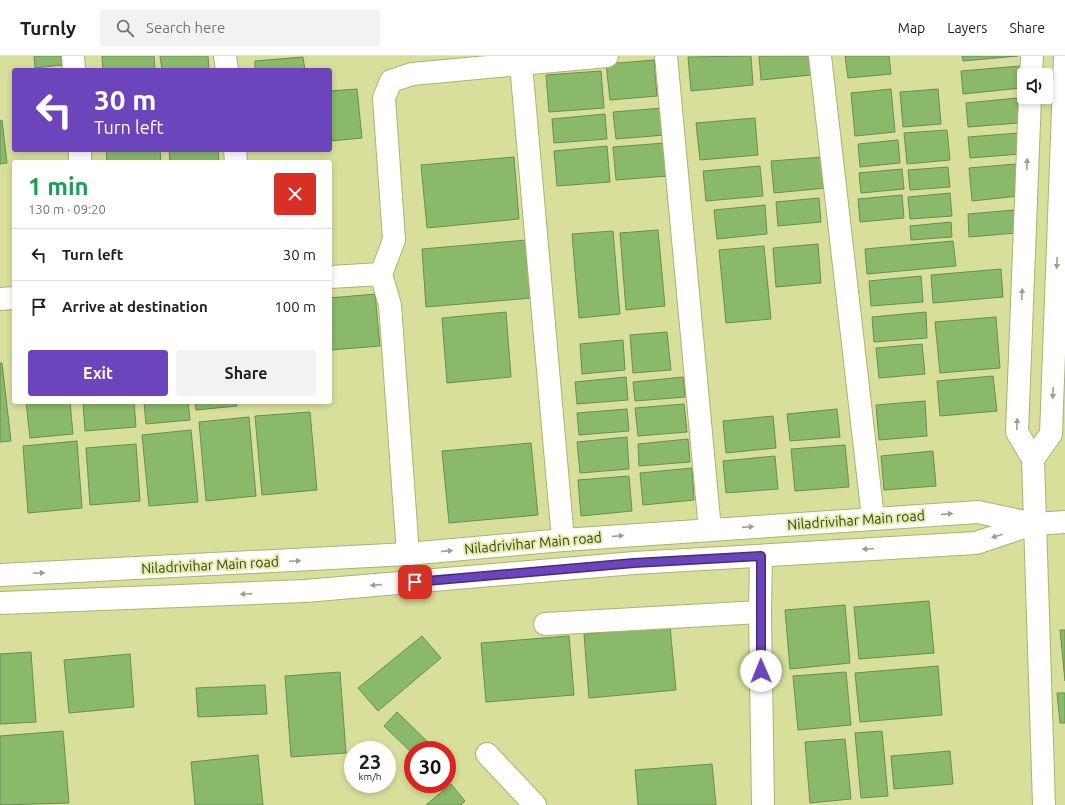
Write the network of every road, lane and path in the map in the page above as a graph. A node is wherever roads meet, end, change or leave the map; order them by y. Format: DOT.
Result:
graph roads {
  1 [pos="73,56"];
  2 [pos="225,56"];
  3 [pos="607,56"];
  4 [pos="666,56"];
  5 [pos="820,56"];
  6 [pos="1032,56"];
  7 [pos="1065,56"];
  8 [pos="521,64"];
  9 [pos="74,68"];
  10 [pos="227,68"];
  11 [pos="1031,68"];
  12 [pos="1030,104"];
  13 [pos="382,274"];
  14 [pos="332,277"];
  15 [pos="12,298"];
  16 [pos="0,299"];
  17 [pos="1033,459"];
  18 [pos="873,518"];
  19 [pos="1065,522"];
  20 [pos="1034,524"];
  21 [pos="710,530"];
  22 [pos="563,540"];
  23 [pos="408,554"];
  24 [pos="761,556"];
  25 [pos="0,575"];
  26 [pos="0,603"];
  27 [pos="760,612"];
  28 [pos="545,624"];
  29 [pos="487,754"];
  30 [pos="535,805"];
  31 [pos="763,805"];
  32 [pos="1044,805"];
  1 -- 9 [label="street"];
  2 -- 10 [label="street"];
  3 -- 8 [label="street"];
  4 -- 21 [label="street"];
  5 -- 18 [label="street"];
  6 -- 11 [label="street"];
  7 -- 17 [label="street, one-way"];
  8 -- 13 [label="street"];
  8 -- 22 [label="street"];
  17 -- 12 [label="street, one-way"];
  13 -- 14 [label="street"];
  13 -- 23 [label="street"];
  15 -- 16 [label="street"];
  17 -- 20 [label="street"];
  18 -- 20 [label="street, Niladrivihar Main road, one-way"];
  21 -- 18 [label="street, Niladrivihar Main road, one-way"];
  19 -- 20 [label="street, Niladrivihar Main road"];
  20 -- 24 [label="street, one-way"];
  20 -- 32 [label="street"];
  22 -- 21 [label="street, Niladrivihar Main road, one-way"];
  23 -- 22 [label="street, Niladrivihar Main road, one-way"];
  25 -- 23 [label="street, Niladrivihar Main road, one-way"];
  24 -- 26 [label="street, one-way"];
  24 -- 27 [label="street"];
  27 -- 28 [label="street"];
  27 -- 31 [label="street"];
  29 -- 30 [label="street"];
}
